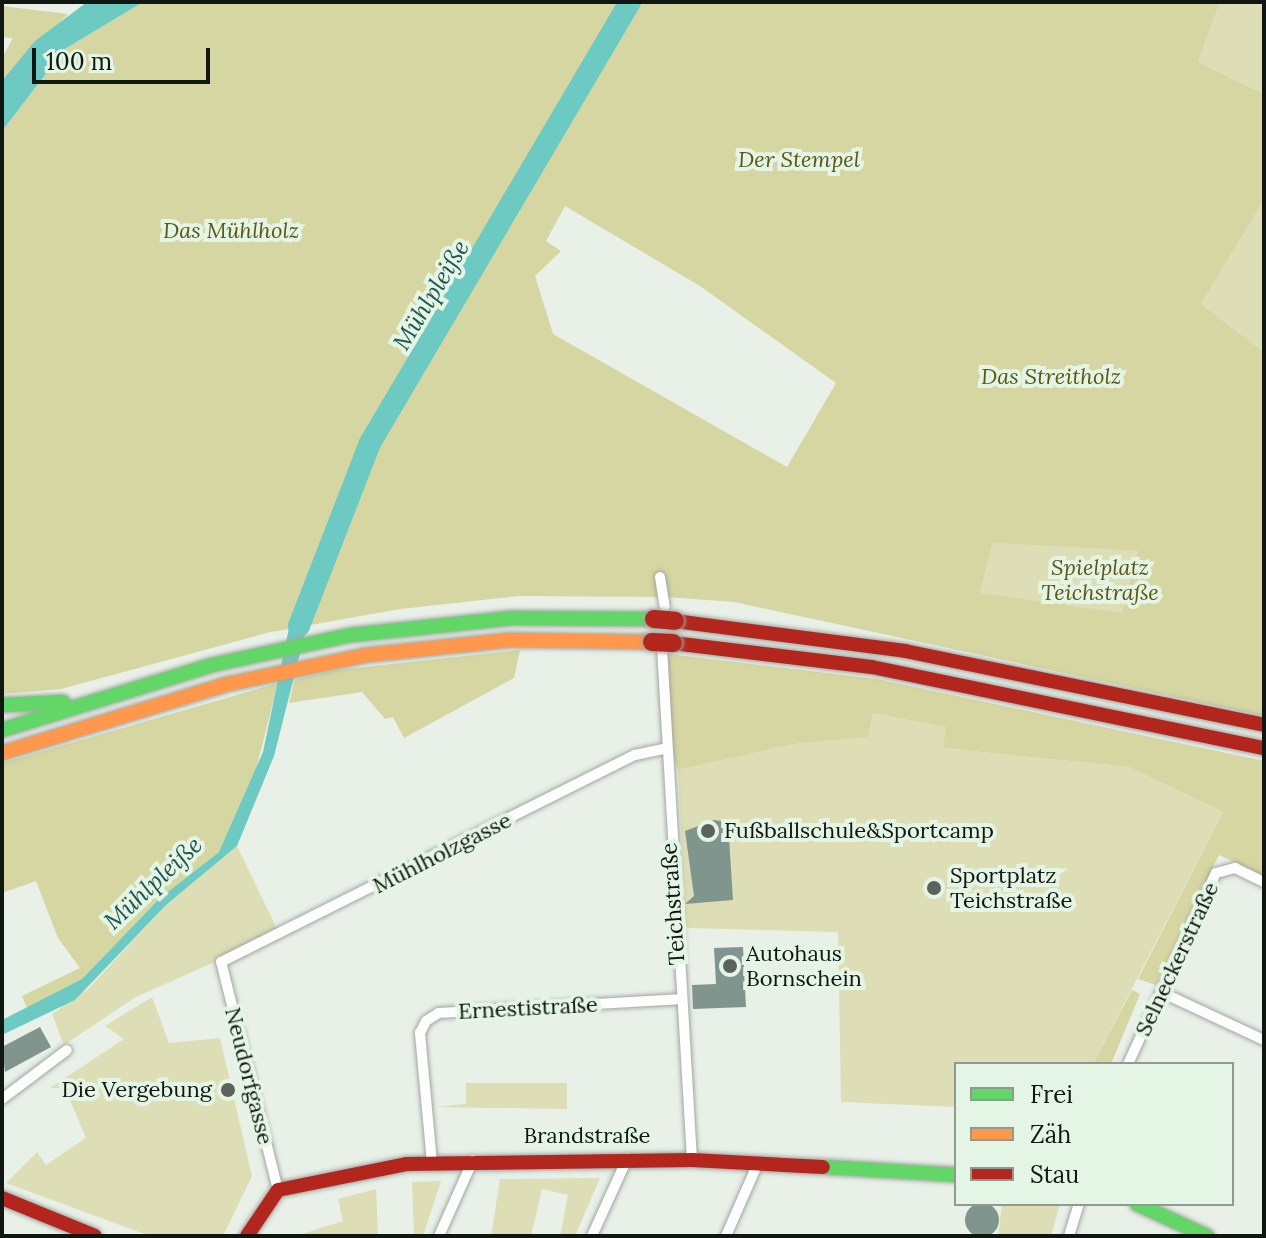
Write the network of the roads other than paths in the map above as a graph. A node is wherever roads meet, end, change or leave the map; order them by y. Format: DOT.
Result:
graph roads {
  1 [pos="660,577"];
  2 [pos="665,616"];
  3 [pos="662,644"];
  4 [pos="97,699"];
  5 [pos="2,705"];
  6 [pos="1264,725"];
  7 [pos="2,730"];
  8 [pos="1264,748"];
  9 [pos="664,749"];
  10 [pos="2,753"];
  11 [pos="1264,882"];
  12 [pos="221,962"];
  13 [pos="1161,992"];
  14 [pos="679,999"];
  15 [pos="1264,1040"];
  16 [pos="67,1050"];
  17 [pos="1129,1062"];
  18 [pos="2,1099"];
  19 [pos="627,1159"];
  20 [pos="473,1160"];
  21 [pos="692,1160"];
  22 [pos="432,1163"];
  23 [pos="758,1163"];
  24 [pos="954,1175"];
  25 [pos="278,1190"];
  26 [pos="2,1198"];
  27 [pos="1078,1206"];
  28 [pos="1141,1206"];
  29 [pos="95,1236"];
  30 [pos="247,1236"];
  31 [pos="439,1236"];
  32 [pos="592,1236"];
  33 [pos="726,1236"];
  34 [pos="1069,1236"];
  35 [pos="1207,1236"];
  1 -- 2 [label="street"];
  2 -- 4 [label="main road"];
  2 -- 6 [label="main road"];
  3 -- 8 [label="main road"];
  3 -- 9 [label="street, Teichstraße"];
  3 -- 10 [label="main road"];
  4 -- 5 [label="main road"];
  4 -- 7 [label="main road"];
  9 -- 12 [label="street, Mühlholzgasse"];
  9 -- 14 [label="street, Teichstraße"];
  11 -- 13 [label="street, Selneckerstraße"];
  12 -- 25 [label="street, Neudorfgasse"];
  13 -- 15 [label="street"];
  13 -- 17 [label="street, Selneckerstraße"];
  14 -- 21 [label="street, Teichstraße"];
  14 -- 22 [label="street, Ernestistraße"];
  16 -- 18 [label="street"];
  19 -- 20 [label="main road, Brandstraße"];
  19 -- 21 [label="main road, Brandstraße"];
  19 -- 32 [label="street"];
  20 -- 22 [label="main road, Brandstraße"];
  20 -- 31 [label="street"];
  21 -- 23 [label="main road, Brandstraße"];
  22 -- 25 [label="main road, Brandstraße"];
  23 -- 24 [label="main road, Brandstraße"];
  23 -- 33 [label="street"];
  25 -- 30 [label="main road"];
  26 -- 29 [label="main road"];
  27 -- 34 [label="street"];
  28 -- 35 [label="main road"];
}
